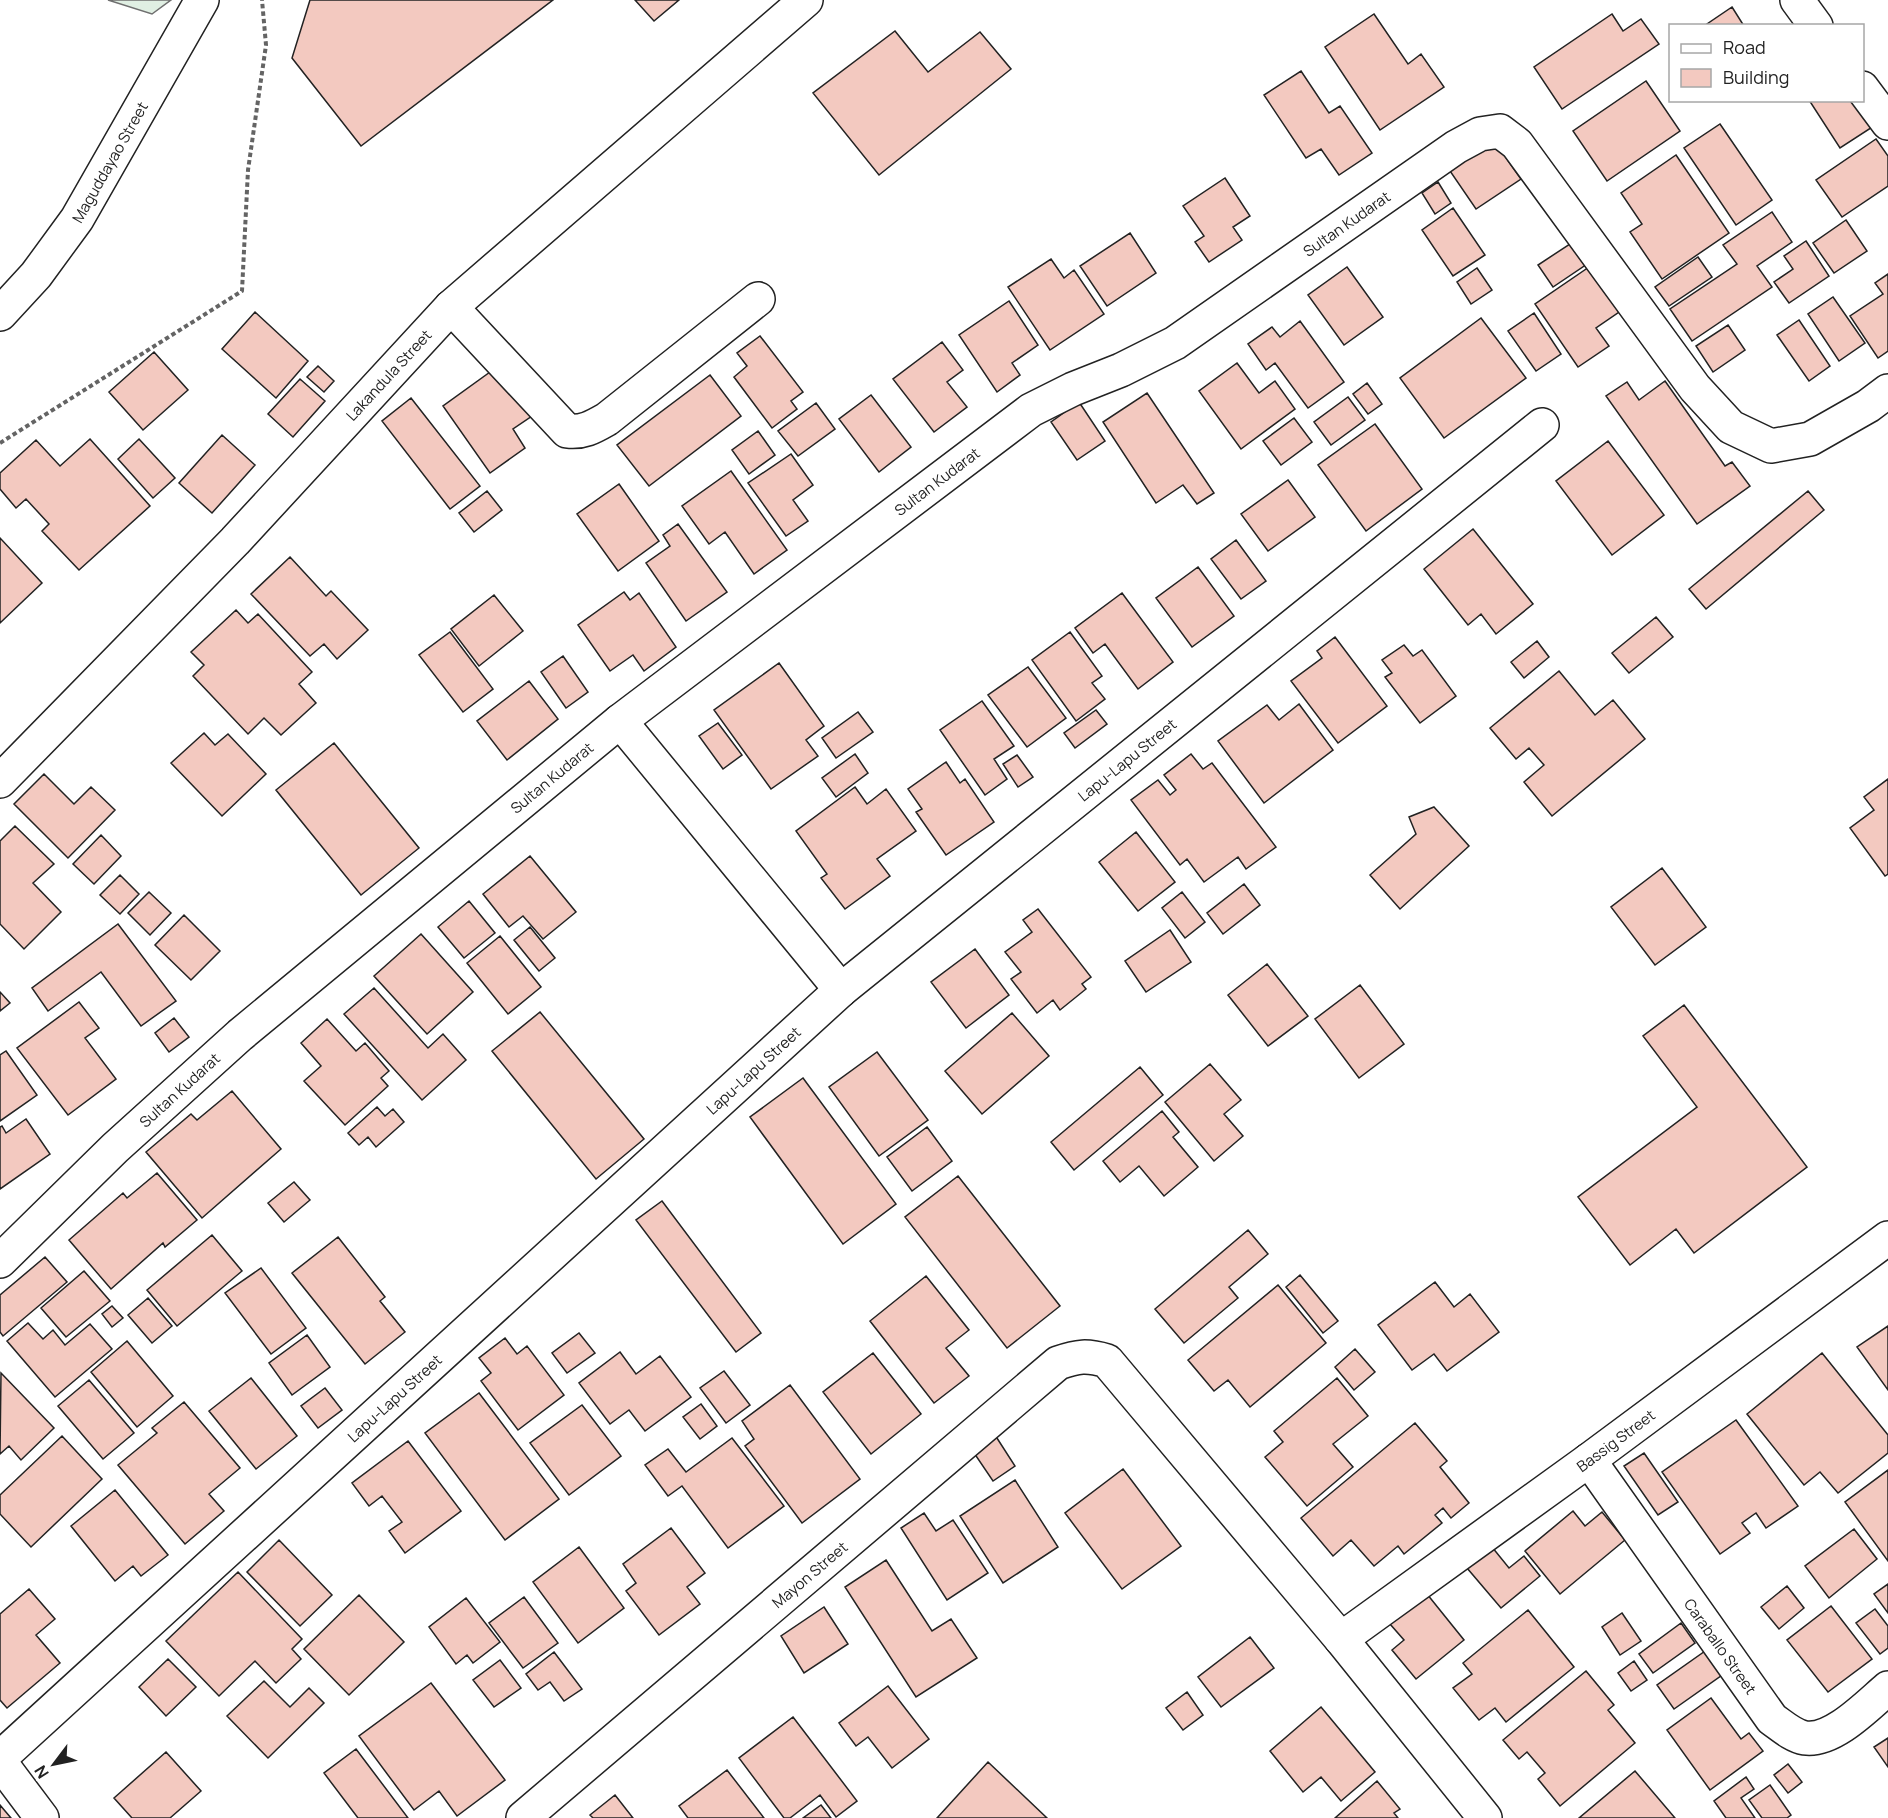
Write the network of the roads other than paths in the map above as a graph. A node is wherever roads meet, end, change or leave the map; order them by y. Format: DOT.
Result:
graph roads {
  1 [pos="202,0"];
  2 [pos="806,0"];
  3 [pos="1797,0"];
  4 [pos="1815,24"];
  5 [pos="1864,89"];
  6 [pos="1888,123"];
  7 [pos="758,298"];
  8 [pos="451,307"];
  9 [pos="0,314"];
  10 [pos="1888,391"];
  11 [pos="1542,425"];
  12 [pos="620,721"];
  13 [pos="0,781"];
  14 [pos="841,990"];
  15 [pos="1888,1238"];
  16 [pos="0,1261"];
  17 [pos="1589,1460"];
  18 [pos="1341,1639"];
  19 [pos="1888,1688"];
  20 [pos="0,1760"];
  21 [pos="42,1818"];
  22 [pos="523,1818"];
  23 [pos="1485,1818"];
  1 -- 9 [label="street, Maguddayao Street"];
  2 -- 8 [label="street, Lakandula Street"];
  3 -- 4 [label="street"];
  5 -- 6 [label="street"];
  7 -- 8 [label="street"];
  8 -- 13 [label="street, Lakandula Street"];
  10 -- 12 [label="street, Sultan Kudarat"];
  11 -- 14 [label="street, Lapu-Lapu Street"];
  12 -- 14 [label="street"];
  12 -- 16 [label="street, Sultan Kudarat"];
  14 -- 20 [label="street, Lapu-Lapu Street"];
  15 -- 17 [label="street, Bassig Street"];
  17 -- 18 [label="street, Bassig Street"];
  17 -- 19 [label="street, Caraballo Street"];
  18 -- 22 [label="street, Mayon Street"];
  18 -- 23 [label="street"];
  20 -- 21 [label="street"];
}
